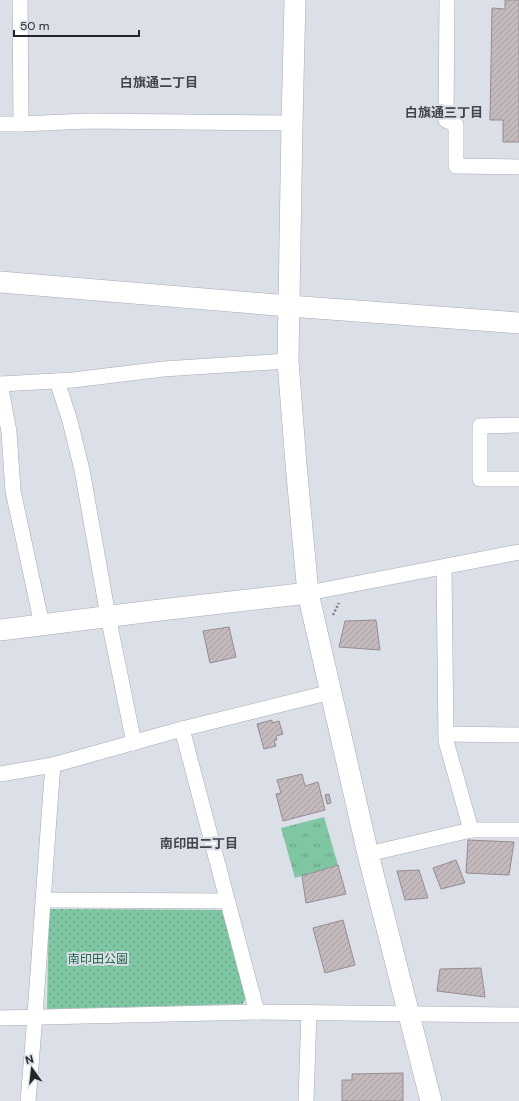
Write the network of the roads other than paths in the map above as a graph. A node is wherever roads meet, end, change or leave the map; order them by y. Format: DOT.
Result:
graph roads {
  1 [pos="20,0"];
  2 [pos="295,0"];
  3 [pos="447,0"];
  4 [pos="292,123"];
  5 [pos="0,124"];
  6 [pos="21,124"];
  7 [pos="519,167"];
  8 [pos="0,282"];
  9 [pos="289,306"];
  10 [pos="519,323"];
  11 [pos="288,361"];
  12 [pos="57,381"];
  13 [pos="0,384"];
  14 [pos="519,425"];
  15 [pos="519,479"];
  16 [pos="519,552"];
  17 [pos="444,567"];
  18 [pos="308,593"];
  19 [pos="108,616"];
  20 [pos="42,625"];
  21 [pos="0,630"];
  22 [pos="331,692"];
  23 [pos="182,729"];
  24 [pos="446,734"];
  25 [pos="519,735"];
  26 [pos="134,743"];
  27 [pos="53,765"];
  28 [pos="0,774"];
  29 [pos="471,830"];
  30 [pos="519,830"];
  31 [pos="368,854"];
  32 [pos="43,900"];
  33 [pos="227,901"];
  34 [pos="257,1012"];
  35 [pos="308,1012"];
  36 [pos="409,1013"];
  37 [pos="519,1015"];
  38 [pos="36,1017"];
  39 [pos="0,1018"];
  40 [pos="28,1101"];
  41 [pos="306,1101"];
  42 [pos="431,1101"];
  1 -- 6 [label="street"];
  2 -- 4 [label="street"];
  3 -- 7 [label="street"];
  4 -- 6 [label="street"];
  4 -- 9 [label="street"];
  5 -- 6 [label="street"];
  8 -- 9 [label="street"];
  9 -- 10 [label="street"];
  9 -- 11 [label="street"];
  11 -- 12 [label="street"];
  11 -- 18 [label="street"];
  12 -- 13 [label="street"];
  12 -- 19 [label="street"];
  13 -- 20 [label="street"];
  14 -- 15 [label="street"];
  16 -- 17 [label="street"];
  17 -- 18 [label="street"];
  17 -- 24 [label="street"];
  18 -- 19 [label="street"];
  18 -- 22 [label="street"];
  19 -- 20 [label="street"];
  19 -- 26 [label="street"];
  20 -- 21 [label="street"];
  22 -- 23 [label="street"];
  22 -- 31 [label="street"];
  23 -- 26 [label="street"];
  23 -- 33 [label="street"];
  24 -- 25 [label="street"];
  24 -- 29 [label="street"];
  26 -- 27 [label="street"];
  27 -- 28 [label="street"];
  27 -- 32 [label="street"];
  29 -- 30 [label="street"];
  29 -- 31 [label="street"];
  31 -- 36 [label="street"];
  32 -- 33 [label="street"];
  32 -- 38 [label="street"];
  33 -- 34 [label="street"];
  34 -- 35 [label="street"];
  34 -- 38 [label="street"];
  35 -- 36 [label="street"];
  35 -- 41 [label="street"];
  36 -- 37 [label="street"];
  36 -- 42 [label="street"];
  38 -- 39 [label="street"];
  38 -- 40 [label="street"];
}
